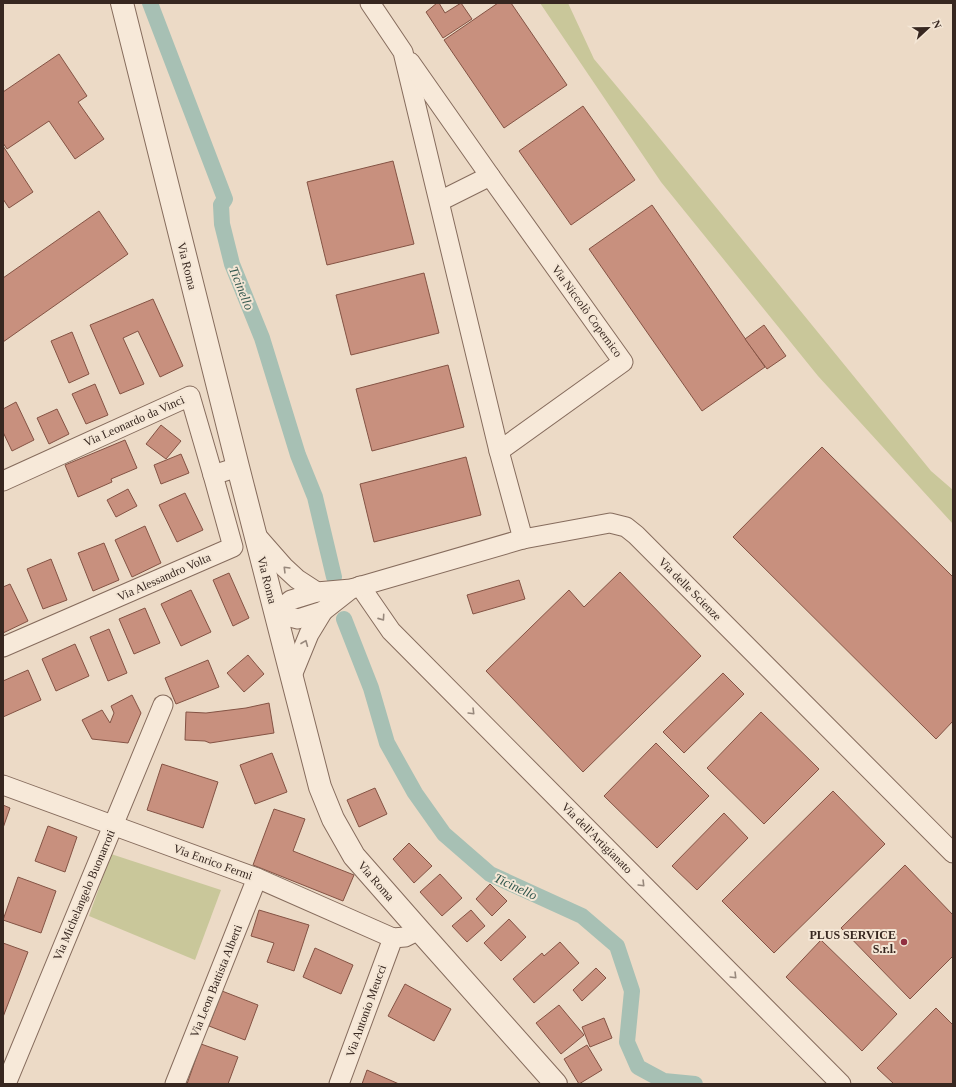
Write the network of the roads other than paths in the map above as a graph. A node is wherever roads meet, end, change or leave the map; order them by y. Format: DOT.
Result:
graph roads {
  1 [pos="122,3"];
  2 [pos="370,3"];
  3 [pos="403,52"];
  4 [pos="490,176"];
  5 [pos="440,200"];
  6 [pos="499,451"];
  7 [pos="238,467"];
  8 [pos="212,475"];
  9 [pos="3,481"];
  10 [pos="255,534"];
  11 [pos="523,539"];
  12 [pos="356,587"];
  13 [pos="317,592"];
  14 [pos="324,611"];
  15 [pos="275,613"];
  16 [pos="3,647"];
  17 [pos="291,678"];
  18 [pos="163,705"];
  19 [pos="3,785"];
  20 [pos="113,825"];
  21 [pos="953,852"];
  22 [pos="257,878"];
  23 [pos="419,930"];
  24 [pos="393,938"];
  25 [pos="6,1084"];
  26 [pos="175,1084"];
  27 [pos="339,1084"];
  28 [pos="556,1084"];
  29 [pos="841,1084"];
  1 -- 7 [label="street, Via Roma"];
  2 -- 3 [label="street, Via Niccolò Copernico"];
  3 -- 4 [label="street, Via Niccolò Copernico"];
  3 -- 5 [label="street, Via Niccolò Copernico"];
  4 -- 5 [label="street"];
  4 -- 6 [label="street, Via Niccolò Copernico"];
  5 -- 6 [label="street, Via Niccolò Copernico"];
  6 -- 11 [label="street, Via Niccolò Copernico"];
  7 -- 8 [label="street"];
  7 -- 10 [label="street, Via Roma"];
  8 -- 9 [label="street, Via Leonardo da Vinci"];
  8 -- 16 [label="street, Via Alessandro Volta"];
  13 -- 10 [label="street, one-way"];
  10 -- 15 [label="street, Via Roma"];
  11 -- 12 [label="street, Via delle Scienze"];
  11 -- 21 [label="street, Via delle Scienze"];
  12 -- 13 [label="street, Via delle Scienze"];
  12 -- 14 [label="street, Via delle Scienze"];
  12 -- 29 [label="street, Via dell'Artigianato, one-way"];
  13 -- 15 [label="street, Via delle Scienze"];
  14 -- 15 [label="street, Via delle Scienze"];
  17 -- 14 [label="street, Via delle Scienze, one-way"];
  15 -- 17 [label="street, Via Roma"];
  17 -- 23 [label="street, Via Roma"];
  18 -- 20 [label="street, Via Michelangelo Buonarroti"];
  19 -- 20 [label="street, Via Enrico Fermi"];
  20 -- 22 [label="street, Via Enrico Fermi"];
  20 -- 25 [label="street, Via Michelangelo Buonarroti"];
  22 -- 24 [label="street, Via Enrico Fermi"];
  22 -- 26 [label="street, Via Leon Battista Alberti"];
  23 -- 24 [label="street"];
  23 -- 28 [label="street, Via Roma"];
  24 -- 27 [label="street, Via Antonio Meucci"];
}
